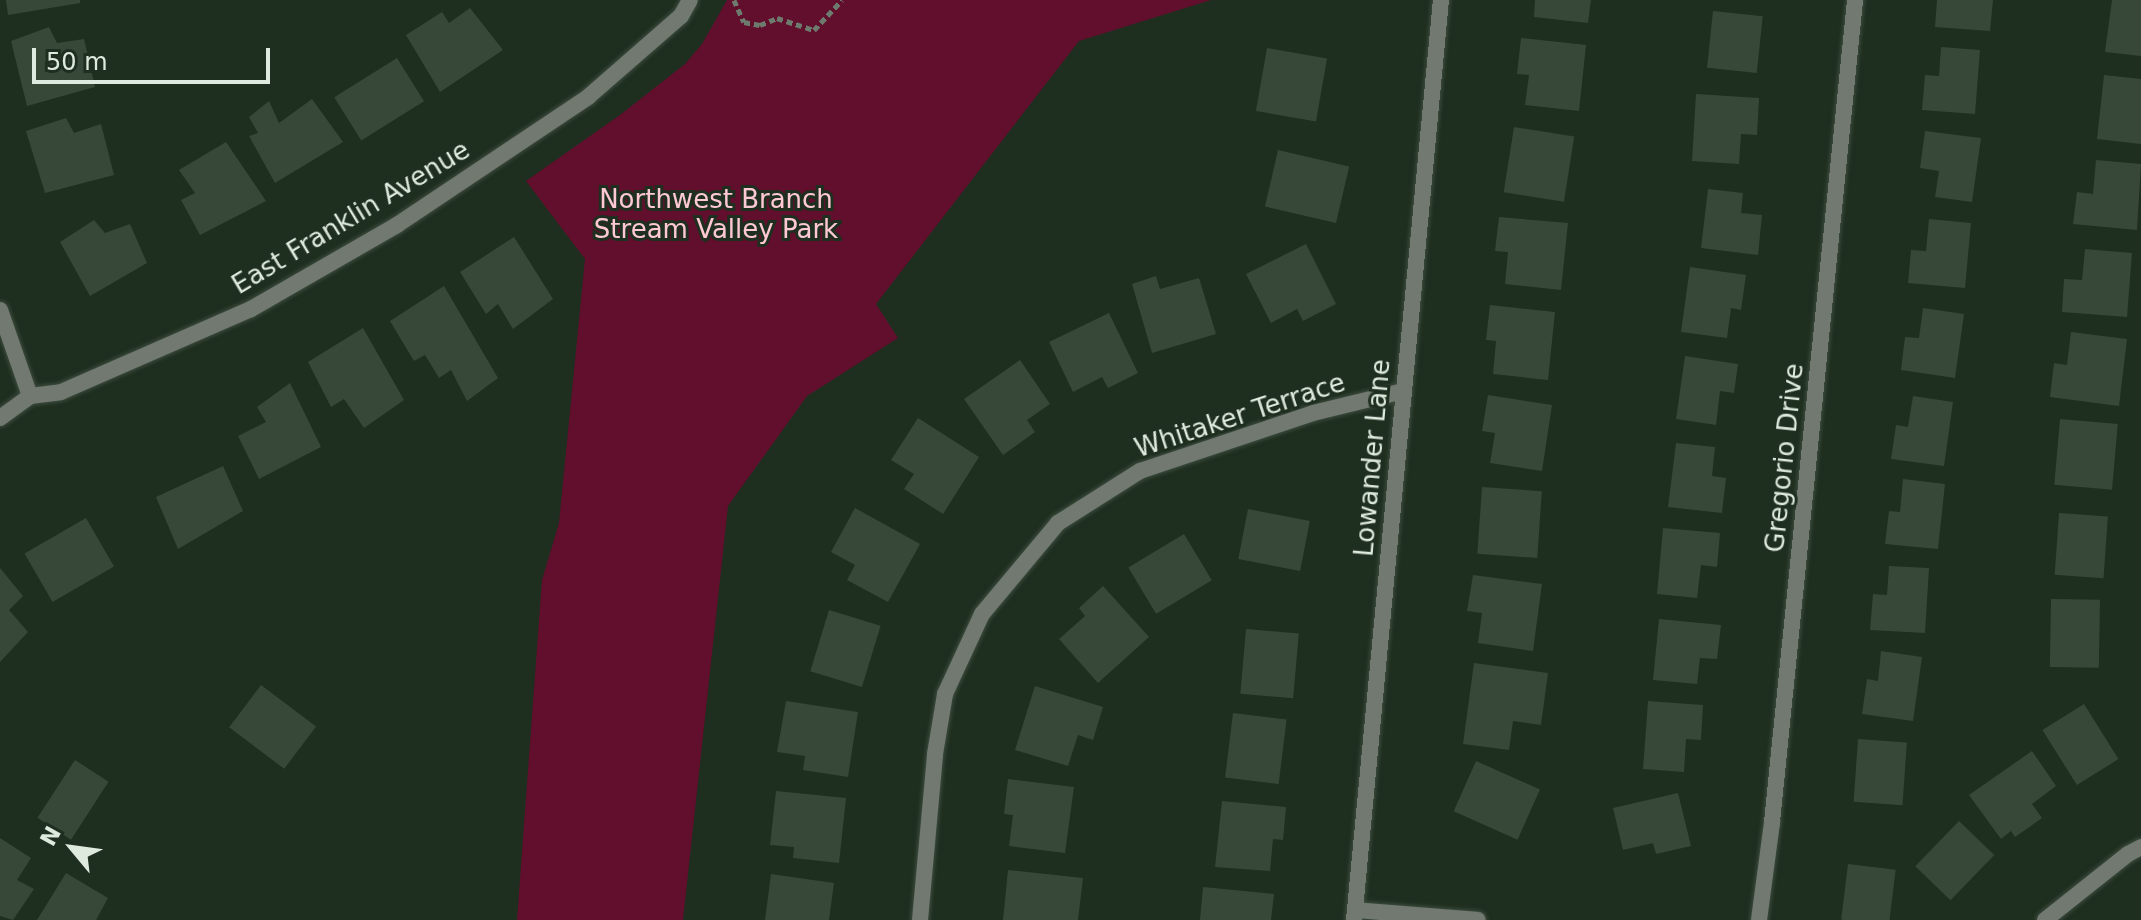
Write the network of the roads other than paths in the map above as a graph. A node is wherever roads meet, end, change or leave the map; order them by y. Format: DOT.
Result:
graph roads {
  1 [pos="690,0"];
  2 [pos="1441,0"];
  3 [pos="1855,0"];
  4 [pos="0,310"];
  5 [pos="1403,391"];
  6 [pos="30,396"];
  7 [pos="0,418"];
  8 [pos="2141,847"];
  9 [pos="1354,915"];
  10 [pos="920,920"];
  11 [pos="1478,920"];
  12 [pos="1759,920"];
  13 [pos="2045,920"];
  1 -- 6 [label="street, East Franklin Avenue"];
  2 -- 5 [label="street, Lowander Lane"];
  3 -- 12 [label="street, Gregorio Drive"];
  4 -- 6 [label="street"];
  5 -- 9 [label="street, Lowander Lane"];
  5 -- 10 [label="street, Whitaker Terrace"];
  6 -- 7 [label="street, East Franklin Avenue"];
  8 -- 13 [label="street"];
  9 -- 11 [label="street"];
}
